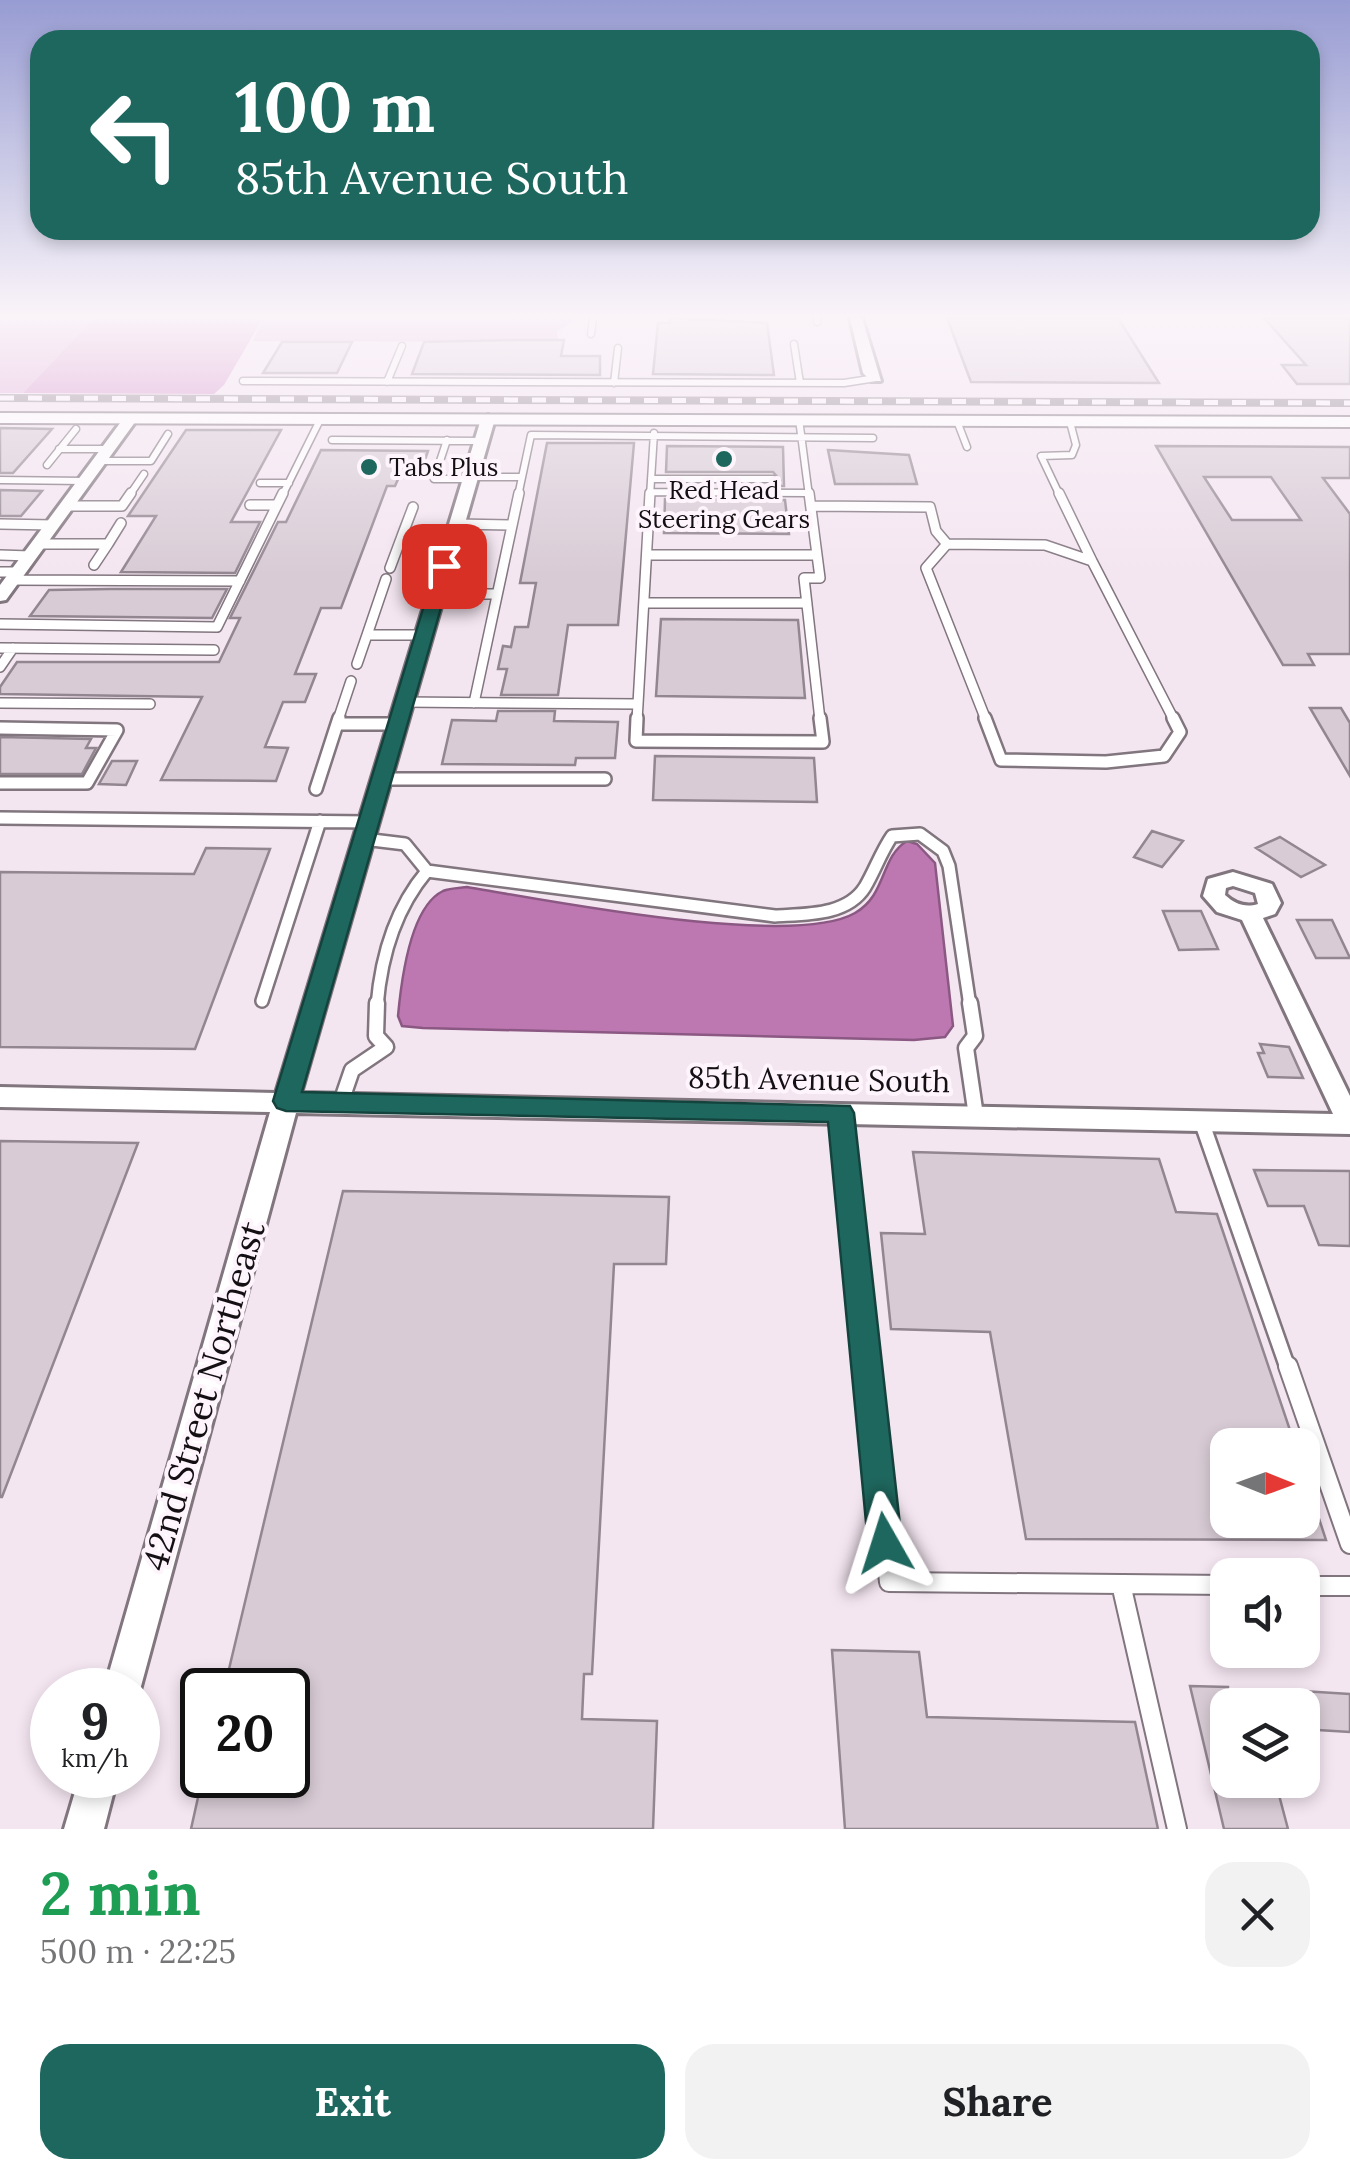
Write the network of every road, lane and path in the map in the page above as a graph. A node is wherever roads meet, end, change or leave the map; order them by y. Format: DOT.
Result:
graph roads {
  1 [pos="0,418"];
  2 [pos="132,418"];
  3 [pos="321,418"];
  4 [pos="488,418"];
  5 [pos="957,420"];
  6 [pos="1070,422"];
  7 [pos="1350,422"];
  8 [pos="654,427"];
  9 [pos="800,428"];
  10 [pos="76,429"];
  11 [pos="168,434"];
  12 [pos="873,438"];
  13 [pos="332,440"];
  14 [pos="447,440"];
  15 [pos="482,440"];
  16 [pos="967,447"];
  17 [pos="60,449"];
  18 [pos="104,455"];
  19 [pos="47,465"];
  20 [pos="144,474"];
  21 [pos="521,477"];
  22 [pos="470,478"];
  23 [pos="651,479"];
  24 [pos="773,479"];
  25 [pos="0,480"];
  26 [pos="85,481"];
  27 [pos="260,483"];
  28 [pos="288,483"];
  29 [pos="650,492"];
  30 [pos="809,493"];
  31 [pos="250,504"];
  32 [pos="278,505"];
  33 [pos="67,506"];
  34 [pos="810,506"];
  35 [pos="413,507"];
  36 [pos="121,523"];
  37 [pos="0,524"];
  38 [pos="53,524"];
  39 [pos="510,524"];
  40 [pos="455,530"];
  41 [pos="402,536"];
  42 [pos="108,544"];
  43 [pos="947,544"];
  44 [pos="34,550"];
  45 [pos="0,555"];
  46 [pos="647,555"];
  47 [pos="817,555"];
  48 [pos="1092,561"];
  49 [pos="94,565"];
  50 [pos="10,574"];
  51 [pos="240,580"];
  52 [pos="436,594"];
  53 [pos="496,594"];
  54 [pos="0,596"];
  55 [pos="644,602"];
  56 [pos="807,603"];
  57 [pos="0,624"];
  58 [pos="366,635"];
  59 [pos="424,636"];
  60 [pos="0,648"];
  61 [pos="13,648"];
  62 [pos="214,650"];
  63 [pos="357,664"];
  64 [pos="0,667"];
  65 [pos="351,681"];
  66 [pos="0,702"];
  67 [pos="404,702"];
  68 [pos="474,703"];
  69 [pos="150,704"];
  70 [pos="638,704"];
  71 [pos="337,724"];
  72 [pos="398,724"];
  73 [pos="0,728"];
  74 [pos="382,779"];
  75 [pos="605,780"];
  76 [pos="0,783"];
  77 [pos="316,789"];
  78 [pos="0,818"];
  79 [pos="320,821"];
  80 [pos="366,830"];
  81 [pos="428,872"];
  82 [pos="1250,914"];
  83 [pos="262,1001"];
  84 [pos="0,1097"];
  85 [pos="286,1101"];
  86 [pos="342,1102"];
  87 [pos="840,1113"];
  88 [pos="976,1116"];
  89 [pos="1201,1120"];
  90 [pos="1350,1123"];
  91 [pos="1350,1544"];
  92 [pos="1122,1584"];
  93 [pos="1210,1585"];
  94 [pos="1320,1586"];
  95 [pos="1350,1586"];
  96 [pos="128,1668"];
  97 [pos="92,1798"];
  98 [pos="84,1829"];
  99 [pos="1176,1829"];
  1 -- 2 [label="street"];
  2 -- 3 [label="street"];
  2 -- 18 [label="street"];
  3 -- 4 [label="street"];
  3 -- 28 [label="lane"];
  4 -- 8 [label="street"];
  4 -- 15 [label="street, 42nd Street Northeast"];
  5 -- 6 [label="street"];
  5 -- 9 [label="street"];
  5 -- 16 [label="lane"];
  6 -- 7 [label="street"];
  6 -- 48 [label="lane"];
  8 -- 9 [label="street"];
  8 -- 21 [label="lane"];
  8 -- 23 [label="lane"];
  9 -- 12 [label="lane"];
  9 -- 30 [label="lane"];
  10 -- 17 [label="lane"];
  11 -- 18 [label="lane"];
  13 -- 14 [label="lane"];
  14 -- 15 [label="lane"];
  14 -- 22 [label="lane"];
  15 -- 22 [label="street, 42nd Street Northeast"];
  17 -- 18 [label="lane"];
  17 -- 19 [label="lane"];
  18 -- 26 [label="street"];
  20 -- 33 [label="lane"];
  21 -- 22 [label="lane"];
  21 -- 39 [label="lane"];
  22 -- 40 [label="street, 42nd Street Northeast"];
  23 -- 24 [label="lane"];
  23 -- 29 [label="lane"];
  25 -- 26 [label="lane"];
  26 -- 33 [label="street"];
  27 -- 28 [label="lane"];
  28 -- 32 [label="lane"];
  29 -- 30 [label="lane"];
  29 -- 46 [label="lane"];
  30 -- 34 [label="lane"];
  31 -- 32 [label="lane"];
  32 -- 51 [label="lane"];
  33 -- 38 [label="street"];
  34 -- 43 [label="lane"];
  34 -- 47 [label="lane"];
  35 -- 41 [label="lane"];
  36 -- 42 [label="lane"];
  37 -- 38 [label="lane"];
  38 -- 44 [label="street"];
  39 -- 40 [label="lane"];
  39 -- 53 [label="lane"];
  40 -- 41 [label="lane"];
  40 -- 52 [label="street, 42nd Street Northeast"];
  41 -- 58 [label="lane"];
  42 -- 44 [label="lane"];
  42 -- 49 [label="lane"];
  43 -- 48 [label="lane"];
  43 -- 48 [label="lane"];
  44 -- 45 [label="lane"];
  44 -- 50 [label="street"];
  46 -- 47 [label="lane"];
  46 -- 55 [label="lane"];
  47 -- 56 [label="lane"];
  50 -- 51 [label="lane"];
  50 -- 54 [label="street"];
  51 -- 57 [label="lane"];
  52 -- 53 [label="lane"];
  52 -- 59 [label="street, 42nd Street Northeast"];
  53 -- 68 [label="lane"];
  55 -- 56 [label="lane"];
  55 -- 70 [label="lane"];
  56 -- 70 [label="lane"];
  58 -- 59 [label="lane"];
  58 -- 63 [label="lane"];
  59 -- 67 [label="street, 42nd Street Northeast"];
  60 -- 61 [label="lane"];
  61 -- 62 [label="lane"];
  61 -- 64 [label="lane"];
  65 -- 71 [label="lane"];
  66 -- 69 [label="lane"];
  67 -- 68 [label="lane"];
  67 -- 72 [label="street, 42nd Street Northeast"];
  68 -- 70 [label="lane"];
  71 -- 72 [label="lane"];
  71 -- 77 [label="lane"];
  72 -- 74 [label="street, 42nd Street Northeast"];
  73 -- 76 [label="lane"];
  74 -- 75 [label="lane"];
  74 -- 80 [label="street, 42nd Street Northeast"];
  78 -- 79 [label="lane"];
  79 -- 80 [label="lane"];
  79 -- 83 [label="lane"];
  80 -- 81 [label="lane"];
  80 -- 85 [label="street, 42nd Street Northeast"];
  81 -- 86 [label="lane"];
  81 -- 88 [label="lane"];
  82 -- 90 [label="street"];
  84 -- 85 [label="street, 85th Avenue South"];
  85 -- 86 [label="street, 85th Avenue South"];
  85 -- 96 [label="street, 42nd Street Northeast"];
  86 -- 87 [label="street, 85th Avenue South"];
  87 -- 88 [label="street, 85th Avenue South"];
  87 -- 92 [label="lane"];
  88 -- 89 [label="street, 85th Avenue South"];
  89 -- 90 [label="street, 85th Avenue South"];
  89 -- 91 [label="lane"];
  92 -- 93 [label="lane"];
  92 -- 99 [label="lane"];
  94 -- 95 [label="lane"];
  97 -- 98 [label="street"];
}
